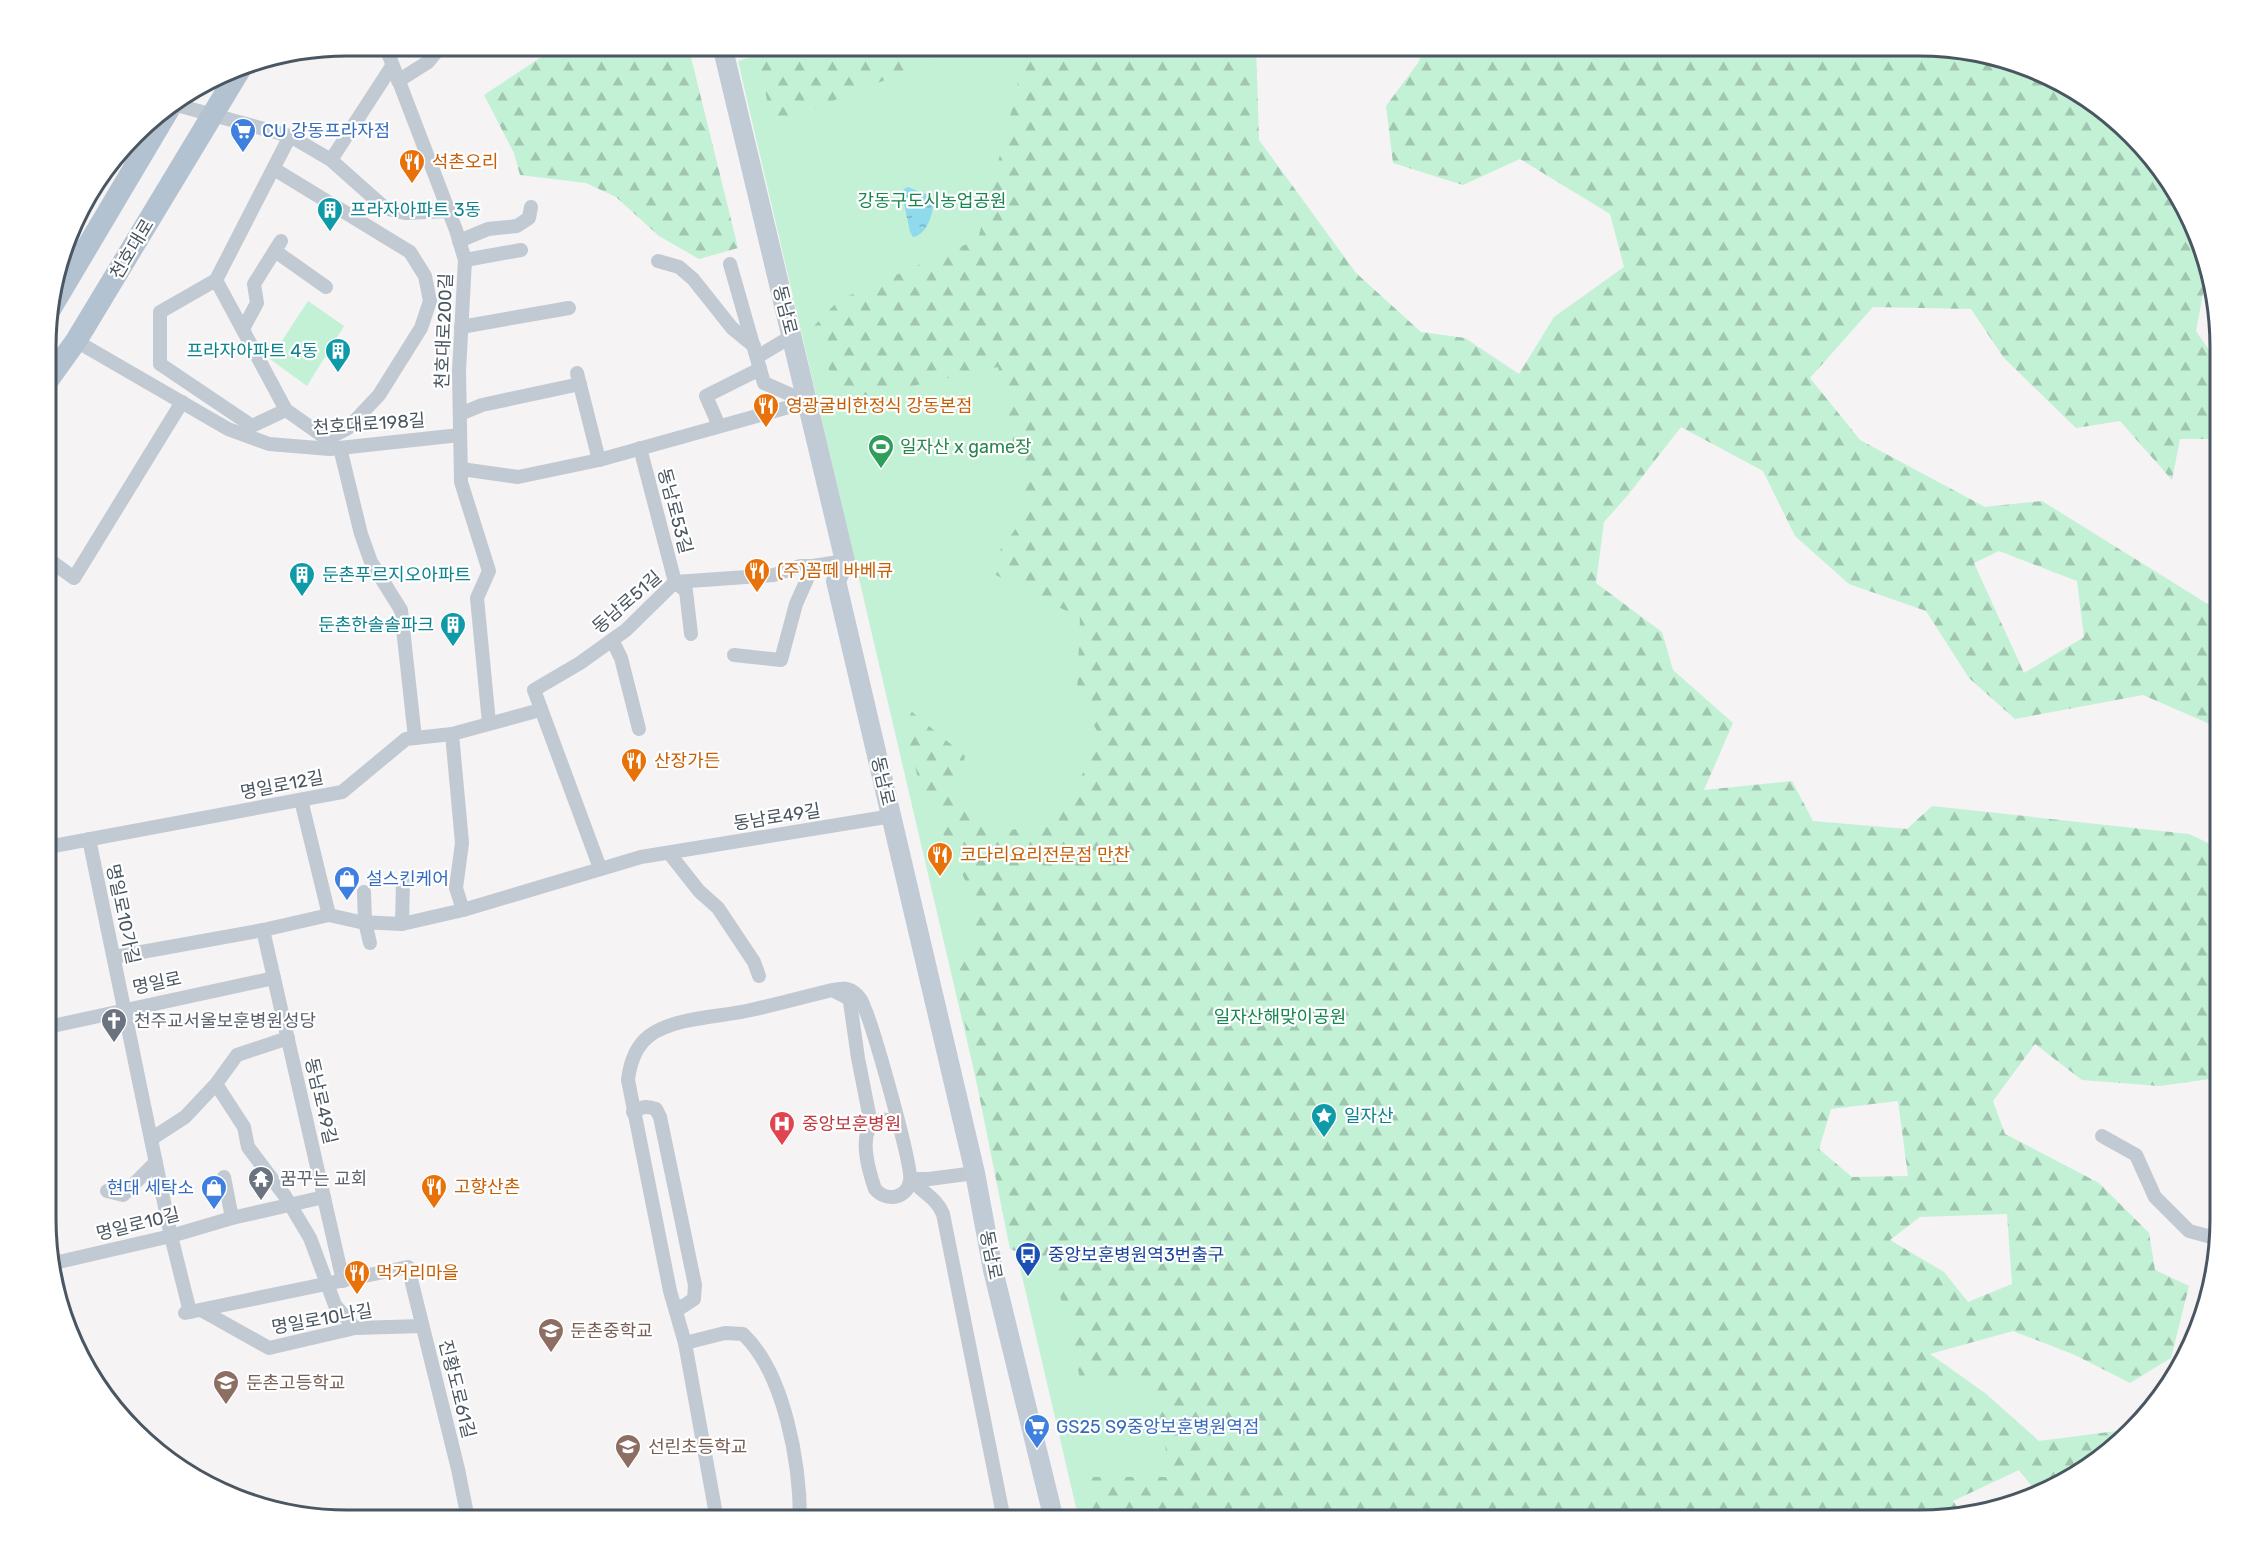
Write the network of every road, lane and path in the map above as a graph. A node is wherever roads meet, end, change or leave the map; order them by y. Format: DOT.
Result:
graph roads {
  1 [pos="388,56"];
  2 [pos="433,56"];
  3 [pos="725,56"];
  4 [pos="392,66"];
  5 [pos="234,78"];
  6 [pos="398,81"];
  7 [pos="182,107"];
  8 [pos="211,116"];
  9 [pos="162,122"];
  10 [pos="290,136"];
  11 [pos="331,159"];
  12 [pos="274,169"];
  13 [pos="531,207"];
  14 [pos="449,211"];
  15 [pos="459,242"];
  16 [pos="521,250"];
  17 [pos="465,260"];
  18 [pos="658,261"];
  19 [pos="730,264"];
  20 [pos="216,280"];
  21 [pos="326,287"];
  22 [pos="61,292"];
  23 [pos="569,308"];
  24 [pos="461,327"];
  25 [pos="243,329"];
  26 [pos="792,336"];
  27 [pos="76,341"];
  28 [pos="757,357"];
  29 [pos="56,369"];
  30 [pos="182,402"];
  31 [pos="807,402"];
  32 [pos="286,410"];
  33 [pos="460,414"];
  34 [pos="719,426"];
  35 [pos="460,435"];
  36 [pos="340,448"];
  37 [pos="640,448"];
  38 [pos="599,460"];
  39 [pos="461,469"];
  40 [pos="845,561"];
  41 [pos="56,565"];
  42 [pos="813,566"];
  43 [pos="675,582"];
  44 [pos="691,634"];
  45 [pos="612,640"];
  46 [pos="734,655"];
  47 [pos="540,710"];
  48 [pos="489,723"];
  49 [pos="639,729"];
  50 [pos="452,734"];
  51 [pos="415,738"];
  52 [pos="301,800"];
  53 [pos="892,816"];
  54 [pos="89,839"];
  55 [pos="56,845"];
  56 [pos="669,853"];
  57 [pos="600,868"];
  58 [pos="403,882"];
  59 [pos="364,892"];
  60 [pos="463,910"];
  61 [pos="329,915"];
  62 [pos="365,922"];
  63 [pos="402,924"];
  64 [pos="263,930"];
  65 [pos="370,943"];
  66 [pos="114,957"];
  67 [pos="759,976"];
  68 [pos="274,978"];
  69 [pos="832,990"];
  70 [pos="125,1010"];
  71 [pos="56,1025"];
  72 [pos="288,1038"];
  73 [pos="216,1084"];
  74 [pos="633,1112"];
  75 [pos="871,1124"];
  76 [pos="899,1127"];
  77 [pos="2102,1136"];
  78 [pos="151,1139"];
  79 [pos="156,1162"];
  80 [pos="975,1173"];
  81 [pos="224,1177"];
  82 [pos="911,1179"];
  83 [pos="107,1191"];
  84 [pos="324,1197"];
  85 [pos="290,1205"];
  86 [pos="232,1218"];
  87 [pos="171,1236"];
  88 [pos="2209,1236"];
  89 [pos="59,1261"];
  90 [pos="408,1267"];
  91 [pos="344,1281"];
  92 [pos="327,1284"];
  93 [pos="675,1305"];
  94 [pos="192,1312"];
  95 [pos="422,1326"];
  96 [pos="355,1328"];
  97 [pos="685,1343"];
  98 [pos="466,1510"];
  99 [pos="715,1510"];
  100 [pos="799,1510"];
  101 [pos="1002,1510"];
  102 [pos="1052,1510"];
  1 -- 4 [label="street, 천호대로200길"];
  2 -- 6 [label="street"];
  3 -- 26 [label="main road, 동남로"];
  4 -- 6 [label="street, 천호대로200길"];
  4 -- 11 [label="street"];
  5 -- 8 [label="main road, 천호대로"];
  6 -- 14 [label="street, 천호대로200길"];
  7 -- 8 [label="street"];
  8 -- 10 [label="street"];
  8 -- 27 [label="main road, 천호대로"];
  9 -- 22 [label="main road"];
  10 -- 11 [label="street"];
  10 -- 12 [label="street"];
  11 -- 14 [label="street"];
  12 -- 20 [label="street"];
  12 -- 32 [label="street"];
  13 -- 15 [label="street"];
  14 -- 15 [label="street, 천호대로200길"];
  15 -- 17 [label="street, 천호대로200길"];
  16 -- 17 [label="street"];
  17 -- 24 [label="street, 천호대로200길"];
  18 -- 28 [label="street"];
  19 -- 28 [label="street"];
  20 -- 25 [label="street"];
  20 -- 32 [label="street"];
  21 -- 25 [label="street"];
  23 -- 24 [label="street"];
  24 -- 33 [label="street, 천호대로200길"];
  25 -- 32 [label="street"];
  26 -- 28 [label="street"];
  26 -- 31 [label="main road, 동남로"];
  27 -- 29 [label="main road, 천호대로"];
  27 -- 30 [label="street, 천호대로198길"];
  28 -- 31 [label="street"];
  28 -- 34 [label="street"];
  30 -- 36 [label="street, 천호대로198길"];
  30 -- 41 [label="street"];
  31 -- 34 [label="street, 동남로53길"];
  31 -- 40 [label="main road, 동남로"];
  33 -- 35 [label="street, 천호대로200길"];
  33 -- 38 [label="street, 천호대로200길"];
  34 -- 37 [label="street, 동남로53길"];
  35 -- 36 [label="street, 천호대로198길"];
  35 -- 39 [label="street, 천호대로200길"];
  36 -- 51 [label="street"];
  37 -- 38 [label="street, 동남로53길"];
  37 -- 43 [label="street, 동남로53길"];
  38 -- 39 [label="street, 동남로53길"];
  39 -- 48 [label="street, 천호대로200길"];
  40 -- 42 [label="street, 동남로51길"];
  40 -- 53 [label="main road, 동남로"];
  42 -- 43 [label="street, 동남로51길"];
  42 -- 46 [label="street"];
  43 -- 44 [label="street, 동남로53길"];
  43 -- 45 [label="street, 동남로51길"];
  45 -- 47 [label="street, 동남로51길"];
  45 -- 49 [label="street"];
  47 -- 48 [label="street, 명일로12길"];
  47 -- 57 [label="street"];
  48 -- 50 [label="street, 명일로12길"];
  50 -- 51 [label="street, 명일로12길"];
  50 -- 60 [label="street"];
  51 -- 52 [label="street, 명일로12길"];
  52 -- 54 [label="street, 명일로12길"];
  52 -- 61 [label="street"];
  53 -- 56 [label="street, 동남로49길"];
  53 -- 80 [label="main road, 동남로"];
  54 -- 55 [label="street, 명일로12길"];
  54 -- 66 [label="street, 명일로10가길"];
  56 -- 57 [label="street, 동남로49길"];
  56 -- 67 [label="street"];
  57 -- 60 [label="street, 동남로49길"];
  58 -- 63 [label="street"];
  59 -- 62 [label="street"];
  60 -- 63 [label="street, 동남로49길"];
  61 -- 62 [label="street, 동남로49길"];
  61 -- 64 [label="street, 동남로49길"];
  62 -- 63 [label="street, 동남로49길"];
  62 -- 65 [label="street"];
  64 -- 66 [label="street, 동남로49길"];
  64 -- 68 [label="street, 동남로49길"];
  66 -- 70 [label="street, 명일로10가길"];
  68 -- 70 [label="street, 명일로"];
  68 -- 72 [label="street, 동남로49길"];
  69 -- 74 [label="street"];
  69 -- 75 [label="street"];
  69 -- 76 [label="street"];
  70 -- 71 [label="street, 명일로"];
  70 -- 78 [label="street, 명일로10가길"];
  72 -- 73 [label="street"];
  72 -- 84 [label="street, 동남로49길"];
  73 -- 78 [label="street"];
  73 -- 85 [label="street"];
  74 -- 93 [label="street"];
  74 -- 93 [label="street"];
  75 -- 76 [label="street"];
  75 -- 82 [label="street"];
  76 -- 82 [label="street"];
  77 -- 88 [label="street"];
  78 -- 79 [label="street, 명일로10가길"];
  79 -- 83 [label="street"];
  79 -- 87 [label="street, 명일로10가길"];
  80 -- 82 [label="street"];
  80 -- 102 [label="main road, 동남로"];
  81 -- 86 [label="street"];
  82 -- 101 [label="street"];
  84 -- 85 [label="street, 명일로10길"];
  84 -- 91 [label="street, 동남로49길"];
  85 -- 86 [label="street, 명일로10길"];
  85 -- 92 [label="street"];
  86 -- 87 [label="street, 명일로10길"];
  87 -- 89 [label="street, 명일로10길"];
  87 -- 94 [label="street"];
  90 -- 91 [label="street, 명일로10나길"];
  90 -- 95 [label="street, 진황도로61길"];
  91 -- 92 [label="street, 명일로10나길"];
  92 -- 94 [label="street, 명일로10나길"];
  92 -- 96 [label="street"];
  93 -- 97 [label="street"];
  94 -- 96 [label="street, 명일로10나길"];
  95 -- 96 [label="street, 명일로10나길"];
  95 -- 98 [label="street, 진황도로61길"];
  97 -- 99 [label="street"];
  97 -- 100 [label="street"];
}
